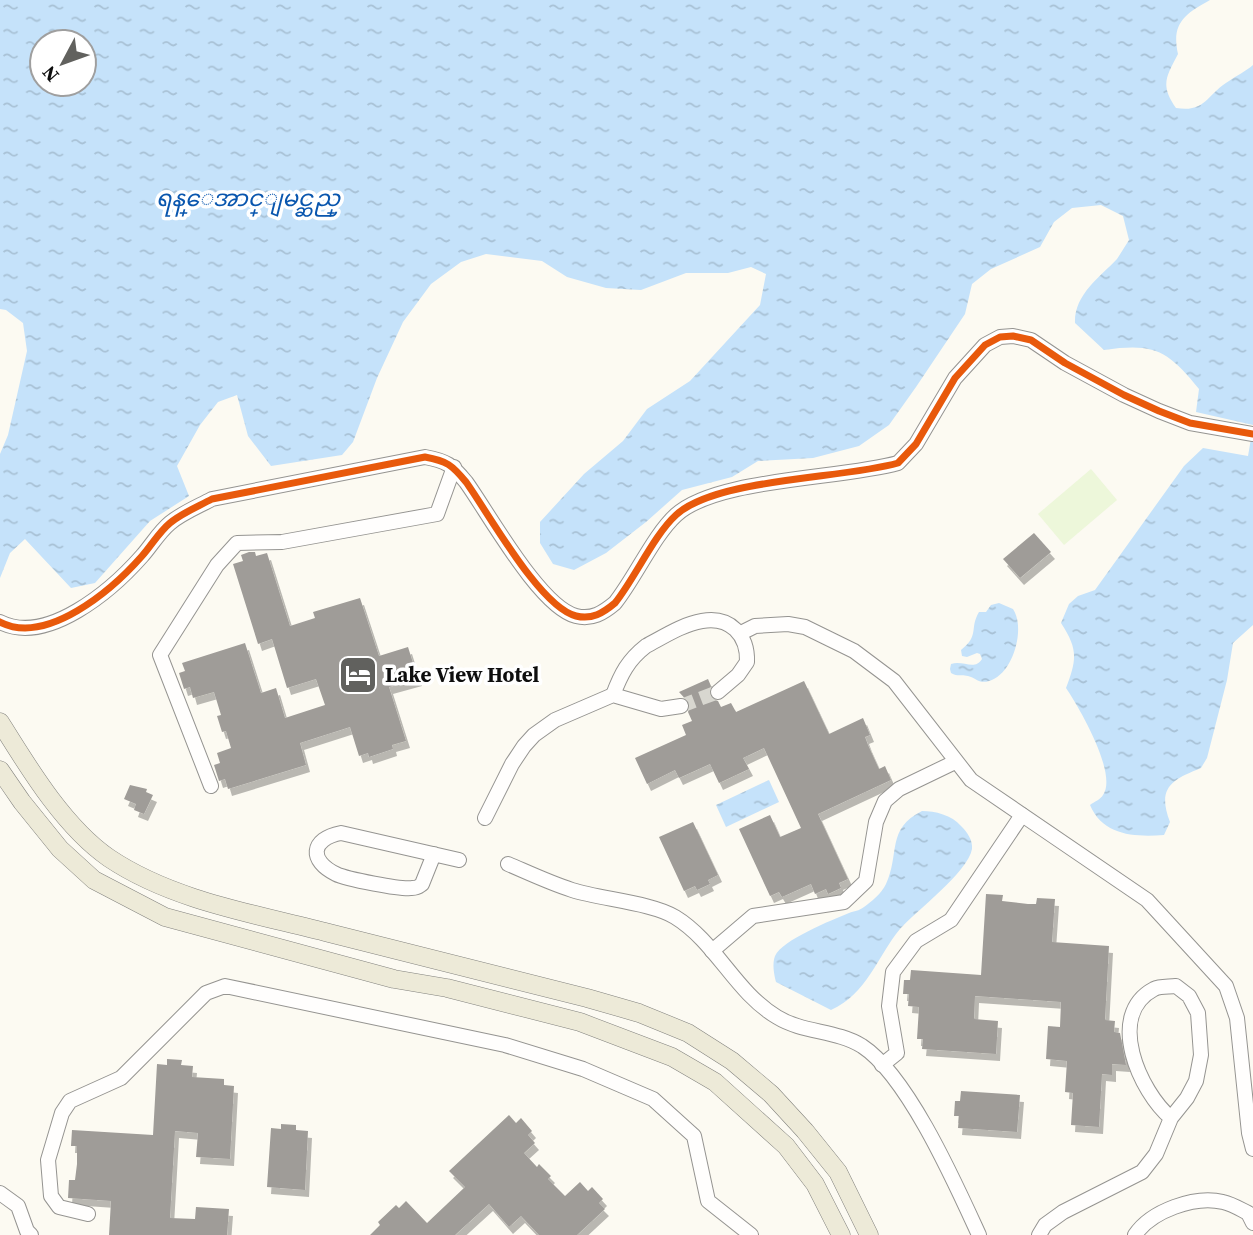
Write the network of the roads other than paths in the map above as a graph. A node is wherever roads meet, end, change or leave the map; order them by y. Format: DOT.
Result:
graph roads {
  1 [pos="1252,434"];
  2 [pos="454,467"];
  3 [pos="0,622"];
  4 [pos="741,633"];
  5 [pos="718,692"];
  6 [pos="613,695"];
  7 [pos="681,706"];
  8 [pos="0,722"];
  9 [pos="955,762"];
  10 [pos="0,770"];
  11 [pos="211,786"];
  12 [pos="1022,815"];
  13 [pos="485,818"];
  14 [pos="434,854"];
  15 [pos="459,860"];
  16 [pos="508,864"];
  17 [pos="712,951"];
  18 [pos="881,1065"];
  19 [pos="1171,1118"];
  20 [pos="1253,1149"];
  21 [pos="0,1193"];
  22 [pos="88,1214"];
  23 [pos="1253,1223"];
  24 [pos="31,1235"];
  25 [pos="751,1235"];
  26 [pos="841,1235"];
  27 [pos="869,1235"];
  28 [pos="979,1235"];
  29 [pos="1039,1235"];
  30 [pos="1135,1235"];
  1 -- 2 [label="street"];
  2 -- 3 [label="street"];
  2 -- 11 [label="street"];
  4 -- 5 [label="street"];
  4 -- 6 [label="street"];
  4 -- 9 [label="street"];
  6 -- 7 [label="street"];
  6 -- 13 [label="street"];
  8 -- 27 [label="main road"];
  9 -- 12 [label="street"];
  9 -- 17 [label="street"];
  10 -- 26 [label="main road"];
  12 -- 18 [label="street"];
  12 -- 20 [label="street"];
  14 -- 14 [label="street"];
  14 -- 15 [label="street"];
  16 -- 17 [label="street"];
  17 -- 18 [label="street"];
  18 -- 28 [label="street"];
  19 -- 19 [label="street"];
  19 -- 29 [label="street"];
  21 -- 24 [label="street"];
  22 -- 25 [label="street"];
  23 -- 30 [label="street"];
}
